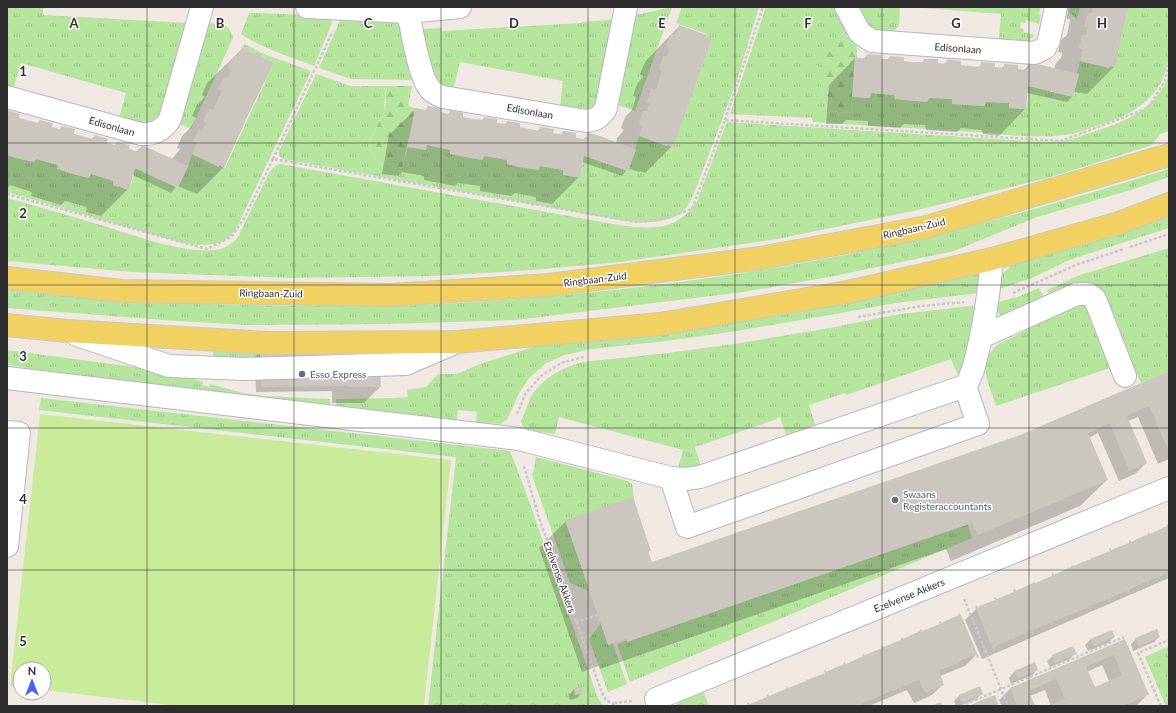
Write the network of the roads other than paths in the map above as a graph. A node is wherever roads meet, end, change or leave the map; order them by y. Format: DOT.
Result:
graph roads {
  1 [pos="202,7"];
  2 [pos="307,7"];
  3 [pos="460,7"];
  4 [pos="626,7"];
  5 [pos="846,7"];
  6 [pos="1056,7"];
  7 [pos="408,12"];
  8 [pos="7,97"];
  9 [pos="1169,155"];
  10 [pos="1169,204"];
  11 [pos="992,259"];
  12 [pos="7,278"];
  13 [pos="7,325"];
  14 [pos="67,331"];
  15 [pos="981,337"];
  16 [pos="457,342"];
  17 [pos="1125,376"];
  18 [pos="7,378"];
  19 [pos="965,386"];
  20 [pos="7,432"];
  21 [pos="671,478"];
  22 [pos="1169,488"];
  23 [pos="7,546"];
  24 [pos="658,706"];
  1 -- 8 [label="street, Edisonlaan"];
  2 -- 7 [label="street"];
  3 -- 7 [label="street"];
  4 -- 7 [label="street, Edisonlaan"];
  5 -- 6 [label="street, Edisonlaan"];
  9 -- 12 [label="main road, Ringbaan-Zuid"];
  10 -- 11 [label="main road"];
  11 -- 15 [label="street"];
  11 -- 16 [label="main road"];
  13 -- 14 [label="main road"];
  14 -- 16 [label="main road"];
  14 -- 16 [label="street"];
  15 -- 17 [label="street"];
  15 -- 19 [label="street"];
  18 -- 21 [label="street"];
  19 -- 21 [label="street"];
  19 -- 21 [label="street"];
  20 -- 23 [label="street"];
  22 -- 24 [label="street, Ezelvense Akkers"];
}
